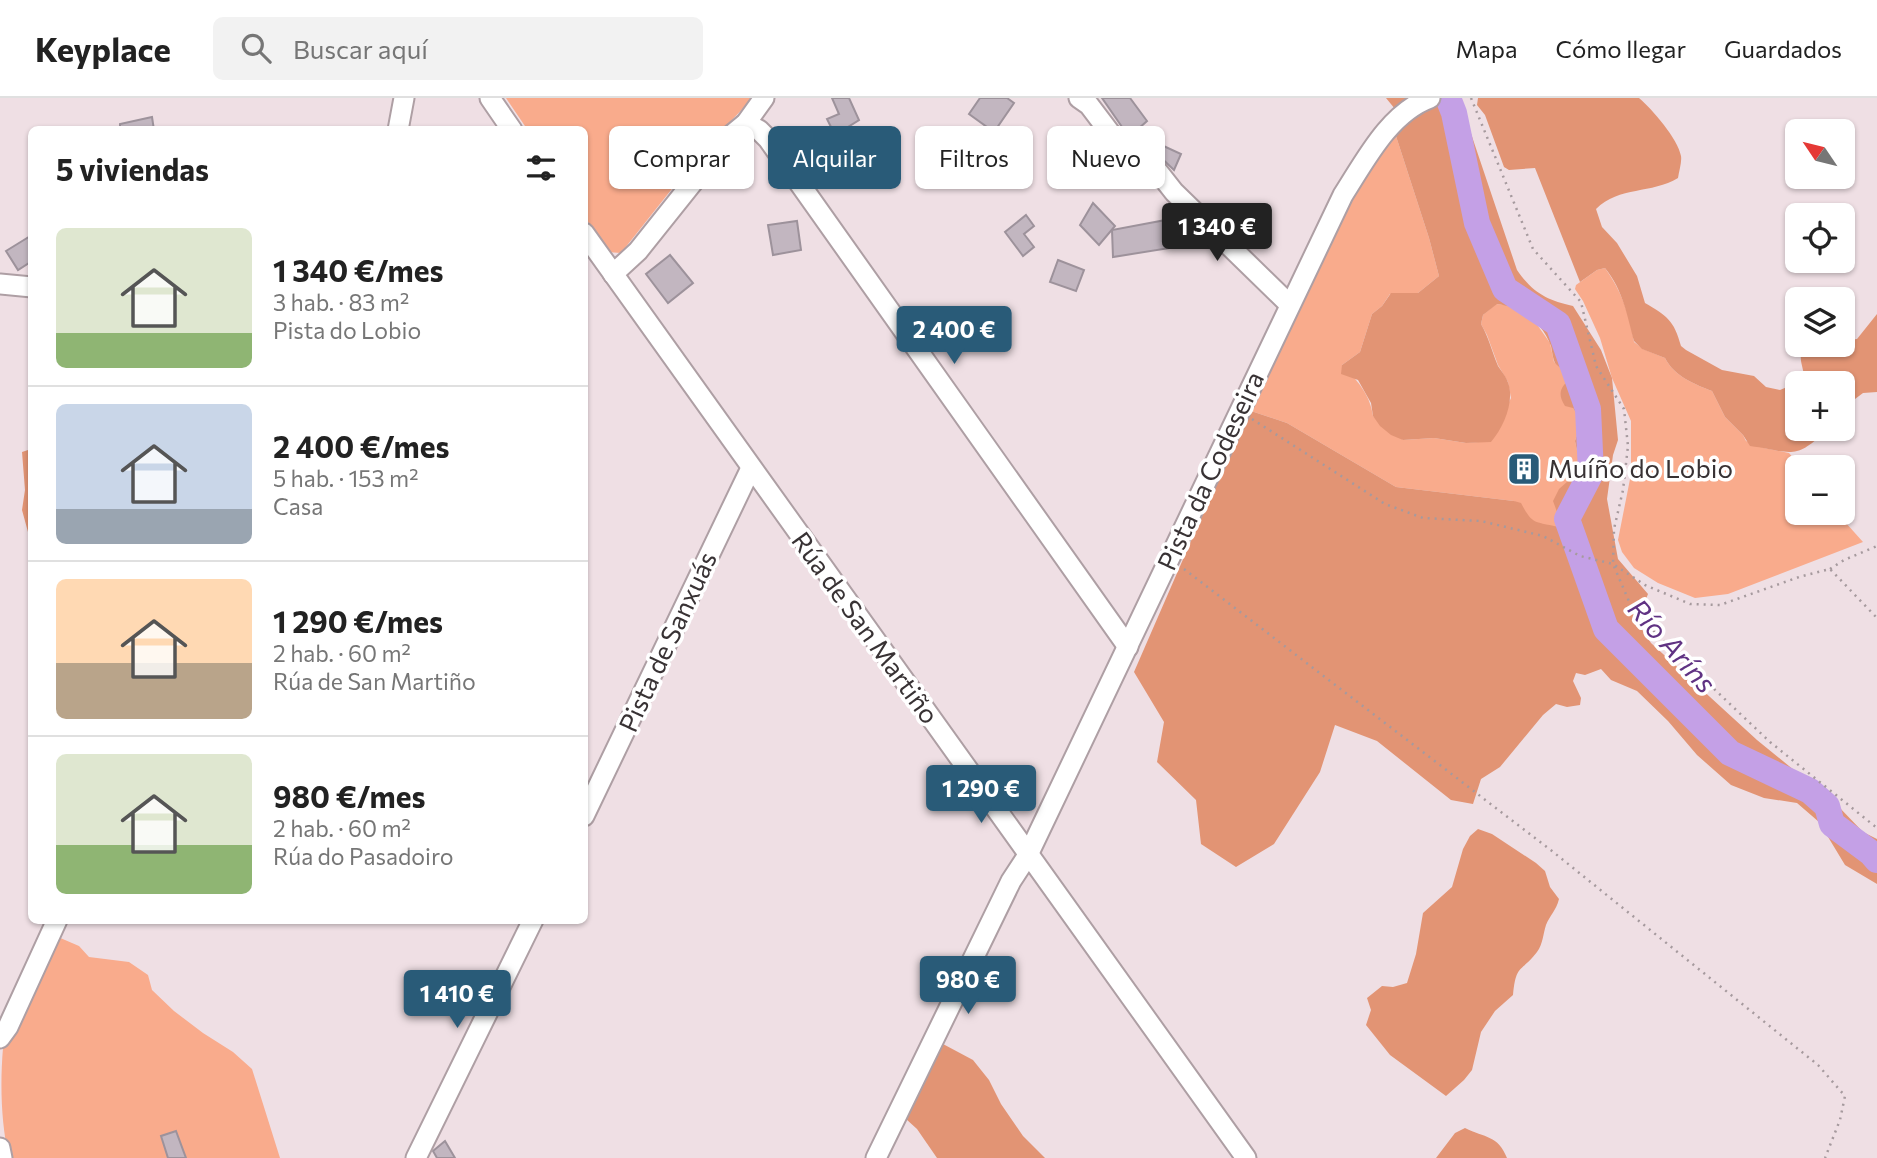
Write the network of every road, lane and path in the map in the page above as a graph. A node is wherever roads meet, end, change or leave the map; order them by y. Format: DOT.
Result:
graph roads {
  1 [pos="404,98"];
  2 [pos="490,98"];
  3 [pos="764,98"];
  4 [pos="1079,98"];
  5 [pos="1471,98"];
  6 [pos="1424,100"];
  7 [pos="746,123"];
  8 [pos="399,126"];
  9 [pos="509,126"];
  10 [pos="588,239"];
  11 [pos="613,274"];
  12 [pos="0,284"];
  13 [pos="28,287"];
  14 [pos="1289,304"];
  15 [pos="1239,411"];
  16 [pos="751,468"];
  17 [pos="1877,546"];
  18 [pos="1170,559"];
  19 [pos="1614,564"];
  20 [pos="1830,569"];
  21 [pos="1877,618"];
  22 [pos="1128,647"];
  23 [pos="588,808"];
  24 [pos="1877,828"];
  25 [pos="1028,855"];
  26 [pos="55,924"];
  27 [pos="531,924"];
  28 [pos="0,1038"];
  29 [pos="0,1149"];
  30 [pos="2,1158"];
  31 [pos="416,1158"];
  32 [pos="876,1158"];
  33 [pos="1246,1158"];
  34 [pos="1825,1158"];
  1 -- 8 [label="street"];
  2 -- 9 [label="street"];
  3 -- 7 [label="street"];
  4 -- 14 [label="street"];
  5 -- 19 [label="path"];
  6 -- 14 [label="street, Pista da Codeseira"];
  7 -- 11 [label="street"];
  7 -- 22 [label="street"];
  10 -- 11 [label="street, Rúa de San Martiño"];
  11 -- 16 [label="street, Rúa de San Martiño"];
  12 -- 13 [label="street"];
  14 -- 15 [label="street, Pista da Codeseira"];
  15 -- 18 [label="street, Pista da Codeseira"];
  15 -- 19 [label="path"];
  16 -- 23 [label="street, Pista de Sanxuás"];
  16 -- 25 [label="street, Rúa de San Martiño"];
  17 -- 20 [label="path"];
  18 -- 22 [label="street, Pista da Codeseira"];
  18 -- 34 [label="path"];
  19 -- 20 [label="path"];
  19 -- 24 [label="path"];
  20 -- 21 [label="path"];
  22 -- 25 [label="street, Pista da Codeseira"];
  25 -- 32 [label="street, Pista da Codeseira"];
  25 -- 33 [label="street, Rúa de San Martiño"];
  26 -- 28 [label="street"];
  27 -- 31 [label="street"];
  29 -- 30 [label="street"];
}
